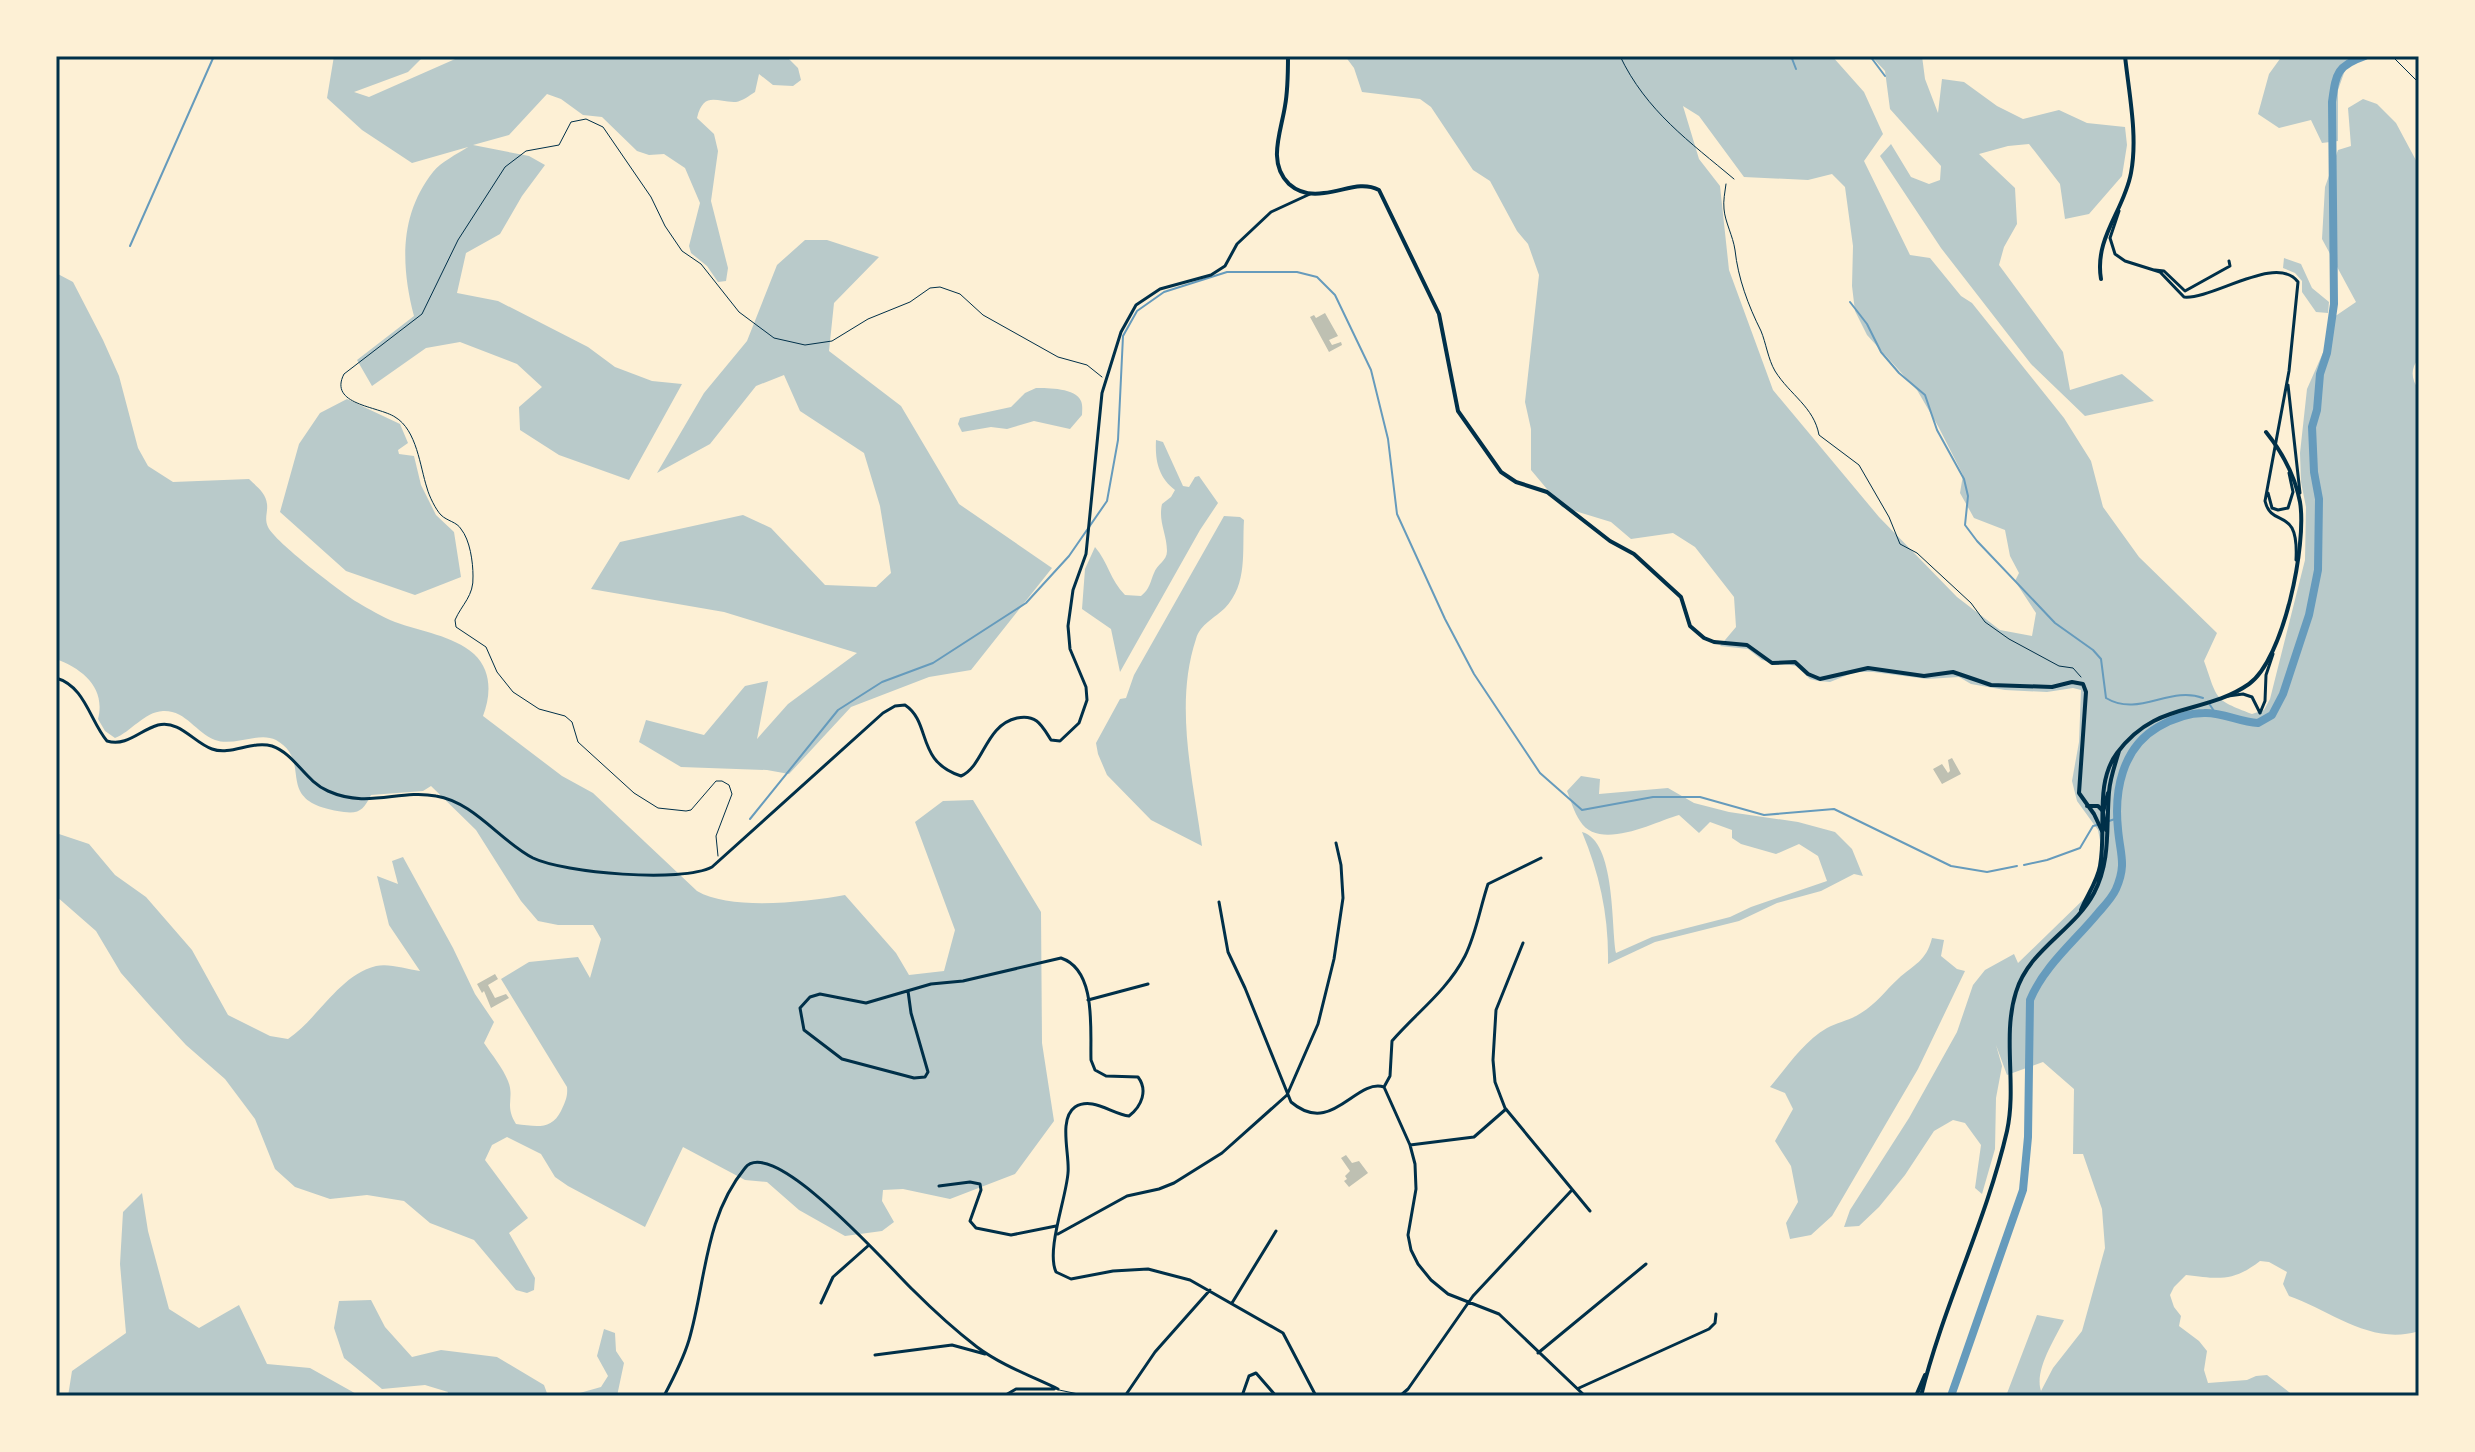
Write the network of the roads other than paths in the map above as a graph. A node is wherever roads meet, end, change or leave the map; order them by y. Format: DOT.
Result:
graph roads {
  1 [pos="1288,56"];
  2 [pos="2125,56"];
  3 [pos="1310,194"];
  4 [pos="2121,203"];
  5 [pos="2229,261"];
  6 [pos="2155,270"];
  7 [pos="2101,279"];
  8 [pos="2287,380"];
  9 [pos="2266,432"];
  10 [pos="2287,463"];
  11 [pos="2267,490"];
  12 [pos="2300,505"];
  13 [pos="2296,569"];
  14 [pos="2273,654"];
  15 [pos="56,678"];
  16 [pos="2224,696"];
  17 [pos="2256,700"];
  18 [pos="2265,701"];
  19 [pos="2119,751"];
  20 [pos="2109,791"];
  21 [pos="2103,799"];
  22 [pos="2087,806"];
  23 [pos="2098,806"];
  24 [pos="2103,812"];
  25 [pos="2094,814"];
  26 [pos="2105,833"];
  27 [pos="1336,843"];
  28 [pos="1541,858"];
  29 [pos="1219,902"];
  30 [pos="1523,943"];
  31 [pos="1148,984"];
  32 [pos="908,991"];
  33 [pos="1088,1000"];
  34 [pos="1384,1087"];
  35 [pos="1287,1095"];
  36 [pos="1506,1109"];
  37 [pos="1410,1145"];
  38 [pos="939,1186"];
  39 [pos="1572,1190"];
  40 [pos="1590,1211"];
  41 [pos="1057,1226"];
  42 [pos="1276,1231"];
  43 [pos="1057,1236"];
  44 [pos="869,1245"];
  45 [pos="1646,1264"];
  46 [pos="1210,1290"];
  47 [pos="821,1303"];
  48 [pos="1232,1303"];
  49 [pos="1469,1303"];
  50 [pos="1716,1314"];
  51 [pos="1538,1353"];
  52 [pos="988,1354"];
  53 [pos="875,1355"];
  54 [pos="1579,1388"];
  55 [pos="1058,1389"];
  56 [pos="1584,1394"];
  57 [pos="664,1396"];
  58 [pos="1004,1396"];
  59 [pos="1088,1396"];
  60 [pos="1125,1396"];
  61 [pos="1242,1396"];
  62 [pos="1276,1396"];
  63 [pos="1316,1396"];
  64 [pos="1400,1396"];
  65 [pos="1574,1396"];
  66 [pos="1919,1396"];
  1 -- 3 [label="street"];
  2 -- 4 [label="street"];
  3 -- 15 [label="street"];
  3 -- 22 [label="street"];
  4 -- 6 [label="street"];
  4 -- 7 [label="street"];
  5 -- 6 [label="street"];
  6 -- 8 [label="street"];
  8 -- 11 [label="street"];
  8 -- 12 [label="street"];
  9 -- 10 [label="street"];
  10 -- 11 [label="street"];
  10 -- 12 [label="street"];
  11 -- 13 [label="street"];
  12 -- 13 [label="street"];
  13 -- 14 [label="street"];
  14 -- 16 [label="street"];
  14 -- 18 [label="street"];
  16 -- 17 [label="street"];
  16 -- 19 [label="street"];
  17 -- 18 [label="street"];
  17 -- 18 [label="street"];
  19 -- 20 [label="street"];
  19 -- 21 [label="street"];
  20 -- 24 [label="street"];
  20 -- 26 [label="street"];
  21 -- 23 [label="street"];
  21 -- 24 [label="street"];
  22 -- 23 [label="street"];
  22 -- 25 [label="street"];
  23 -- 24 [label="street"];
  24 -- 25 [label="street"];
  24 -- 26 [label="street"];
  25 -- 26 [label="street"];
  26 -- 66 [label="street"];
  27 -- 35 [label="street"];
  28 -- 34 [label="street"];
  29 -- 35 [label="street"];
  30 -- 36 [label="street"];
  31 -- 33 [label="street"];
  32 -- 32 [label="street"];
  32 -- 33 [label="street"];
  33 -- 41 [label="street"];
  34 -- 35 [label="street"];
  34 -- 37 [label="street"];
  35 -- 43 [label="street"];
  36 -- 37 [label="street"];
  36 -- 39 [label="street"];
  37 -- 49 [label="street"];
  38 -- 41 [label="street"];
  39 -- 40 [label="street"];
  39 -- 49 [label="street"];
  41 -- 43 [label="street"];
  42 -- 48 [label="street"];
  43 -- 46 [label="street"];
  44 -- 47 [label="street"];
  44 -- 52 [label="street"];
  44 -- 57 [label="street"];
  45 -- 51 [label="street"];
  46 -- 48 [label="street"];
  46 -- 60 [label="street"];
  48 -- 63 [label="street"];
  49 -- 51 [label="street"];
  49 -- 64 [label="street"];
  50 -- 54 [label="street"];
  51 -- 54 [label="street"];
  52 -- 53 [label="street"];
  52 -- 55 [label="street"];
  54 -- 56 [label="street"];
  55 -- 58 [label="street"];
  55 -- 59 [label="lane"];
  56 -- 65 [label="street"];
  61 -- 62 [label="street"];
}
